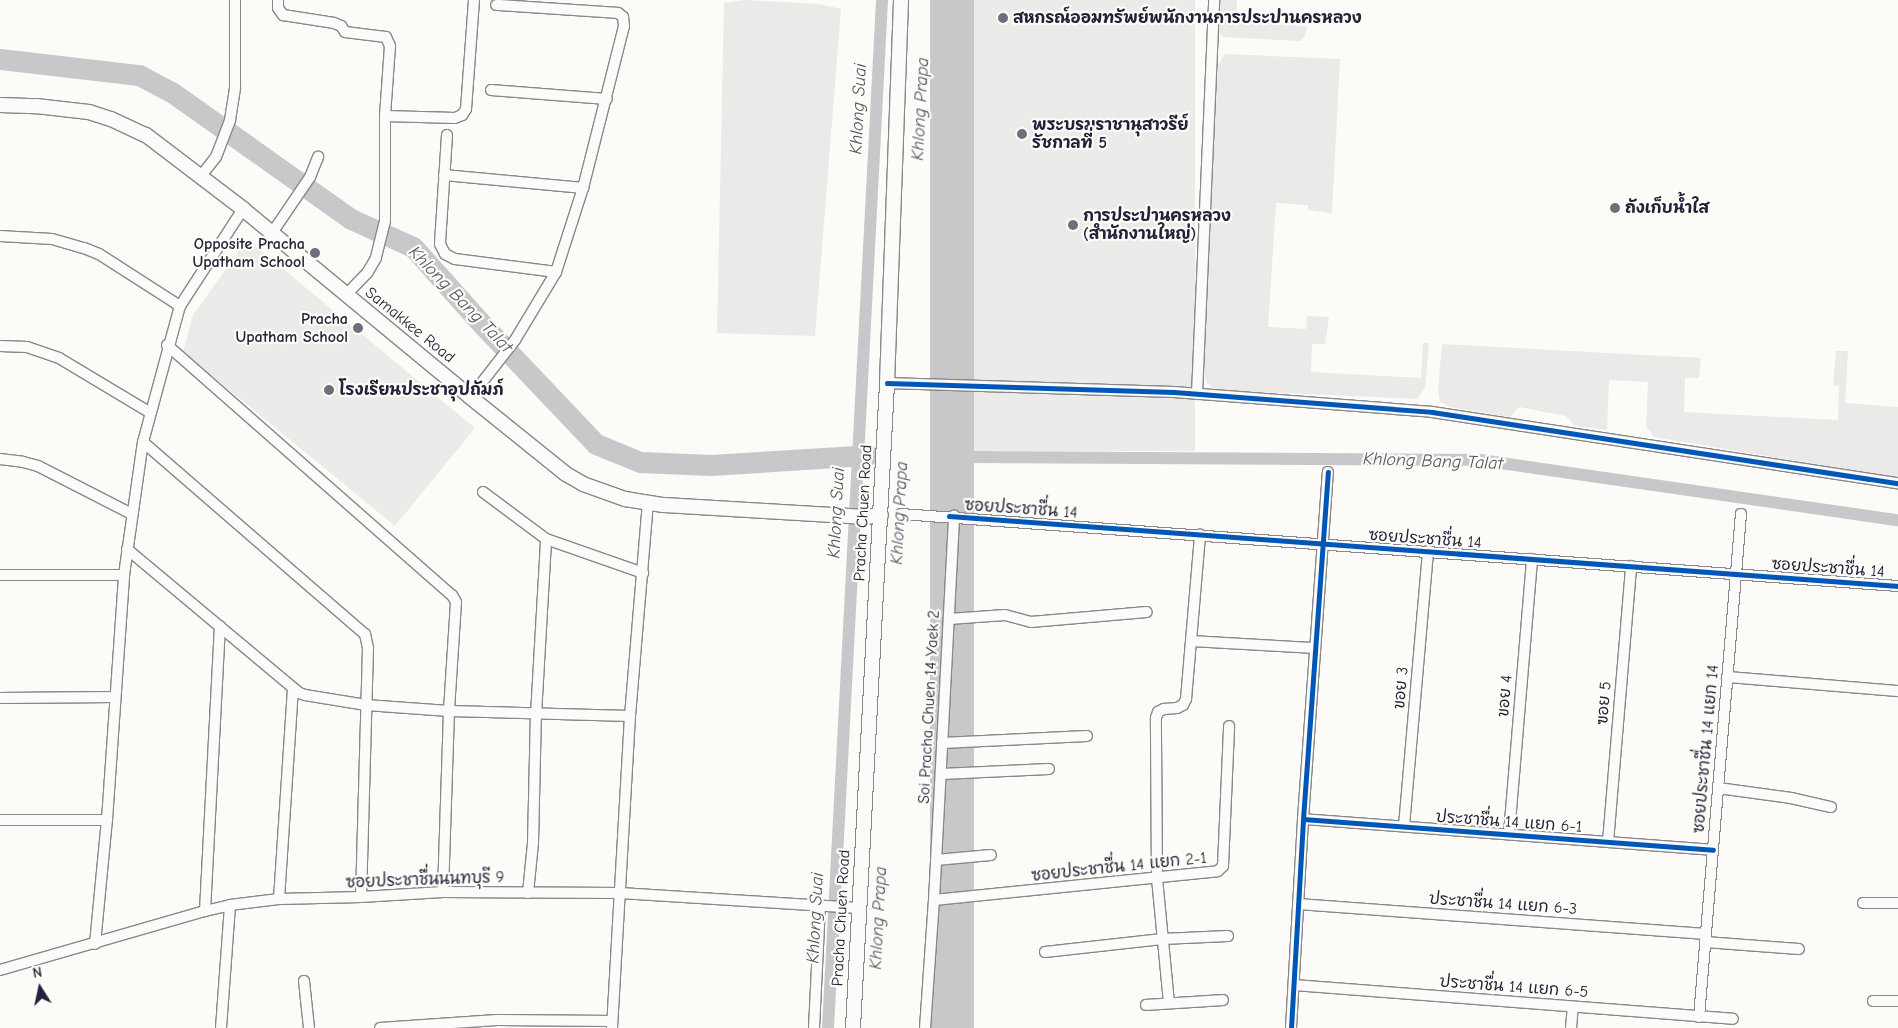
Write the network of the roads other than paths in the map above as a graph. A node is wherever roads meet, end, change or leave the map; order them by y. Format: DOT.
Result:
graph roads {
  1 [pos="235,0"];
  2 [pos="278,0"];
  3 [pos="474,0"];
  4 [pos="901,0"];
  5 [pos="1214,0"];
  6 [pos="496,5"];
  7 [pos="491,90"];
  8 [pos="608,99"];
  9 [pos="0,105"];
  10 [pos="385,116"];
  11 [pos="447,135"];
  12 [pos="318,157"];
  13 [pos="444,175"];
  14 [pos="201,176"];
  15 [pos="583,188"];
  16 [pos="243,209"];
  17 [pos="272,233"];
  18 [pos="0,236"];
  19 [pos="556,272"];
  20 [pos="346,295"];
  21 [pos="180,306"];
  22 [pos="167,345"];
  23 [pos="0,346"];
  24 [pos="887,383"];
  25 [pos="480,385"];
  26 [pos="1197,394"];
  27 [pos="149,412"];
  28 [pos="143,442"];
  29 [pos="0,459"];
  30 [pos="1328,472"];
  31 [pos="1898,483"];
  32 [pos="484,492"];
  33 [pos="648,502"];
  34 [pos="132,514"];
  35 [pos="900,514"];
  36 [pos="1741,514"];
  37 [pos="880,515"];
  38 [pos="952,516"];
  39 [pos="1200,535"];
  40 [pos="546,539"];
  41 [pos="1323,544"];
  42 [pos="127,549"];
  43 [pos="1428,551"];
  44 [pos="1532,559"];
  45 [pos="1631,566"];
  46 [pos="643,573"];
  47 [pos="1736,574"];
  48 [pos="0,576"];
  49 [pos="124,576"];
  50 [pos="1898,586"];
  51 [pos="1147,612"];
  52 [pos="949,619"];
  53 [pos="220,626"];
  54 [pos="1192,641"];
  55 [pos="1315,648"];
  56 [pos="1728,677"];
  57 [pos="293,688"];
  58 [pos="1898,691"];
  59 [pos="0,698"];
  60 [pos="115,698"];
  61 [pos="366,705"];
  62 [pos="449,711"];
  63 [pos="536,715"];
  64 [pos="630,716"];
  65 [pos="1229,726"];
  66 [pos="1087,736"];
  67 [pos="942,743"];
  68 [pos="1049,769"];
  69 [pos="941,774"];
  70 [pos="1718,788"];
  71 [pos="1831,806"];
  72 [pos="1303,818"];
  73 [pos="0,820"];
  74 [pos="107,820"];
  75 [pos="1404,826"];
  76 [pos="1509,834"];
  77 [pos="1608,842"];
  78 [pos="1713,850"];
  79 [pos="991,855"];
  80 [pos="936,860"];
  81 [pos="1157,879"];
  82 [pos="443,892"];
  83 [pos="528,892"];
  84 [pos="620,893"];
  85 [pos="361,897"];
  86 [pos="278,899"];
  87 [pos="934,900"];
  88 [pos="1863,903"];
  89 [pos="1898,903"];
  90 [pos="1298,904"];
  91 [pos="230,905"];
  92 [pos="823,906"];
  93 [pos="852,908"];
  94 [pos="205,911"];
  95 [pos="1228,936"];
  96 [pos="1706,938"];
  97 [pos="1162,939"];
  98 [pos="95,944"];
  99 [pos="1799,949"];
  100 [pos="1045,952"];
  101 [pos="0,970"];
  102 [pos="304,981"];
  103 [pos="1294,985"];
  104 [pos="1222,1000"];
  105 [pos="1873,1001"];
  106 [pos="1898,1001"];
  107 [pos="1169,1003"];
  108 [pos="1146,1005"];
  109 [pos="1573,1007"];
  110 [pos="1699,1017"];
  111 [pos="1733,1019"];
  112 [pos="612,1025"];
  113 [pos="221,1028"];
  114 [pos="309,1028"];
  115 [pos="380,1028"];
  116 [pos="814,1028"];
  117 [pos="853,1028"];
  118 [pos="925,1028"];
  119 [pos="1291,1028"];
  120 [pos="1571,1028"];
  1 -- 14 [label="street"];
  2 -- 10 [label="street"];
  3 -- 10 [label="street"];
  4 -- 24 [label="main road, Pracha Chuen Road"];
  5 -- 26 [label="street"];
  6 -- 8 [label="street"];
  7 -- 8 [label="street"];
  8 -- 15 [label="street"];
  9 -- 14 [label="main road, Samakkee Road"];
  10 -- 20 [label="street"];
  11 -- 13 [label="street"];
  12 -- 17 [label="street"];
  13 -- 15 [label="street"];
  13 -- 19 [label="street"];
  14 -- 16 [label="main road, Samakkee Road"];
  15 -- 19 [label="street"];
  16 -- 17 [label="main road, Samakkee Road"];
  16 -- 21 [label="street"];
  17 -- 20 [label="main road, Samakkee Road"];
  18 -- 21 [label="street"];
  19 -- 25 [label="street"];
  20 -- 33 [label="main road, Samakkee Road"];
  21 -- 22 [label="street"];
  22 -- 27 [label="street"];
  22 -- 62 [label="street"];
  23 -- 27 [label="street"];
  24 -- 26 [label="street"];
  24 -- 37 [label="main road, Pracha Chuen Road"];
  26 -- 31 [label="street"];
  27 -- 28 [label="street"];
  28 -- 34 [label="street"];
  28 -- 61 [label="street"];
  29 -- 34 [label="street"];
  30 -- 41 [label="street"];
  32 -- 40 [label="street"];
  33 -- 37 [label="main road, Samakkee Road"];
  33 -- 46 [label="street"];
  34 -- 42 [label="street"];
  35 -- 38 [label="street, ซอยประชาชื่น 14"];
  36 -- 47 [label="street, ซอยประชาชื่น 14 แยก 14"];
  37 -- 93 [label="main road, Pracha Chuen Road"];
  38 -- 39 [label="street, ซอยประชาชื่น 14"];
  38 -- 52 [label="street, Soi Pracha Chuen 14 Yaek 2"];
  39 -- 41 [label="street, ซอยประชาชื่น 14"];
  39 -- 54 [label="street"];
  40 -- 46 [label="street"];
  40 -- 63 [label="street"];
  41 -- 43 [label="street, ซอยประชาชื่น 14"];
  41 -- 55 [label="street"];
  42 -- 49 [label="street"];
  42 -- 53 [label="street"];
  43 -- 44 [label="street, ซอยประชาชื่น 14"];
  43 -- 75 [label="street, ขอย 3"];
  44 -- 45 [label="street, ซอยประชาชื่น 14"];
  44 -- 76 [label="street, ขอย 4"];
  45 -- 47 [label="street, ซอยประชาชื่น 14"];
  45 -- 77 [label="street, ฃอย 5"];
  46 -- 64 [label="street"];
  47 -- 50 [label="street, ซอยประชาชื่น 14"];
  47 -- 56 [label="street, ซอยประชาชื่น 14 แยก 14"];
  48 -- 49 [label="street"];
  49 -- 60 [label="street"];
  51 -- 52 [label="street"];
  52 -- 67 [label="street, Soi Pracha Chuen 14 Yaek 2"];
  53 -- 57 [label="street"];
  53 -- 94 [label="street"];
  54 -- 55 [label="street"];
  54 -- 81 [label="street"];
  55 -- 72 [label="street"];
  56 -- 58 [label="street"];
  56 -- 70 [label="street, ซอยประชาชื่น 14 แยก 14"];
  57 -- 61 [label="street"];
  57 -- 86 [label="street"];
  59 -- 60 [label="street"];
  60 -- 74 [label="street"];
  61 -- 62 [label="street"];
  61 -- 85 [label="street"];
  62 -- 63 [label="street"];
  62 -- 82 [label="street"];
  63 -- 64 [label="street"];
  63 -- 83 [label="street"];
  64 -- 84 [label="street"];
  65 -- 81 [label="street, ซอยประชาชื่น 14 แยก 2-1"];
  66 -- 67 [label="street"];
  67 -- 69 [label="street, Soi Pracha Chuen 14 Yaek 2"];
  68 -- 69 [label="street"];
  69 -- 80 [label="street, Soi Pracha Chuen 14 Yaek 2"];
  70 -- 71 [label="street"];
  70 -- 78 [label="street, ซอยประชาชื่น 14 แยก 14"];
  72 -- 75 [label="street, ประชาชื่น 14 แยก 6-1"];
  72 -- 90 [label="street"];
  73 -- 74 [label="street"];
  74 -- 98 [label="street"];
  75 -- 76 [label="street, ประชาชื่น 14 แยก 6-1"];
  76 -- 77 [label="street, ประชาชื่น 14 แยก 6-1"];
  77 -- 78 [label="street, ประชาชื่น 14 แยก 6-1"];
  78 -- 96 [label="street, ซอยประชาชื่น 14 แยก 14"];
  79 -- 80 [label="street"];
  80 -- 87 [label="street, Soi Pracha Chuen 14 Yaek 2"];
  81 -- 87 [label="street, ซอยประชาชื่น 14 แยก 2-1"];
  81 -- 97 [label="street"];
  82 -- 83 [label="street, ซอยประชาชื่นนนทบุรี 9"];
  82 -- 85 [label="street, ซอยประชาชื่นนนทบุรี 9"];
  83 -- 84 [label="street, ซอยประชาชื่นนนทบุรี 9"];
  84 -- 92 [label="street, ซอยประชาชื่นนนทบุรี 9"];
  84 -- 112 [label="street"];
  85 -- 86 [label="street, ซอยประชาชื่นนนทบุรี 9"];
  86 -- 91 [label="street, ซอยประชาชื่นนนทบุรี 9"];
  87 -- 118 [label="street, Soi Pracha Chuen 14 Yaek 2"];
  88 -- 89 [label="street"];
  90 -- 96 [label="street, ประชาชื่น 14 แยก 6-3"];
  90 -- 103 [label="street"];
  91 -- 94 [label="street, ซอยประชาชื่นนนทบุรี 9"];
  91 -- 113 [label="street"];
  92 -- 93 [label="street, ซอยประชาชื่นนนทบุรี 9"];
  92 -- 116 [label="street"];
  93 -- 117 [label="main road, Pracha Chuen Road"];
  94 -- 98 [label="street, ซอยประชาชื่นนนทบุรี 9"];
  95 -- 97 [label="street"];
  96 -- 99 [label="street, ประชาชื่น 14 แยก 6-3"];
  96 -- 110 [label="street, ซอยประชาชื่น 14 แยก 14"];
  97 -- 100 [label="street"];
  97 -- 107 [label="street"];
  98 -- 101 [label="street, ซอยประชาชื่นนนทบุรี 9"];
  102 -- 114 [label="street"];
  103 -- 109 [label="street, ประชาชื่น 14 แยก 6-5"];
  103 -- 119 [label="street"];
  104 -- 107 [label="street"];
  105 -- 106 [label="street"];
  107 -- 108 [label="street"];
  109 -- 110 [label="street, ประชาชื่น 14 แยก 6-5"];
  109 -- 120 [label="street"];
  110 -- 111 [label="street, ประชาชื่น 14 แยก 6-5"];
  112 -- 115 [label="street"];
}
